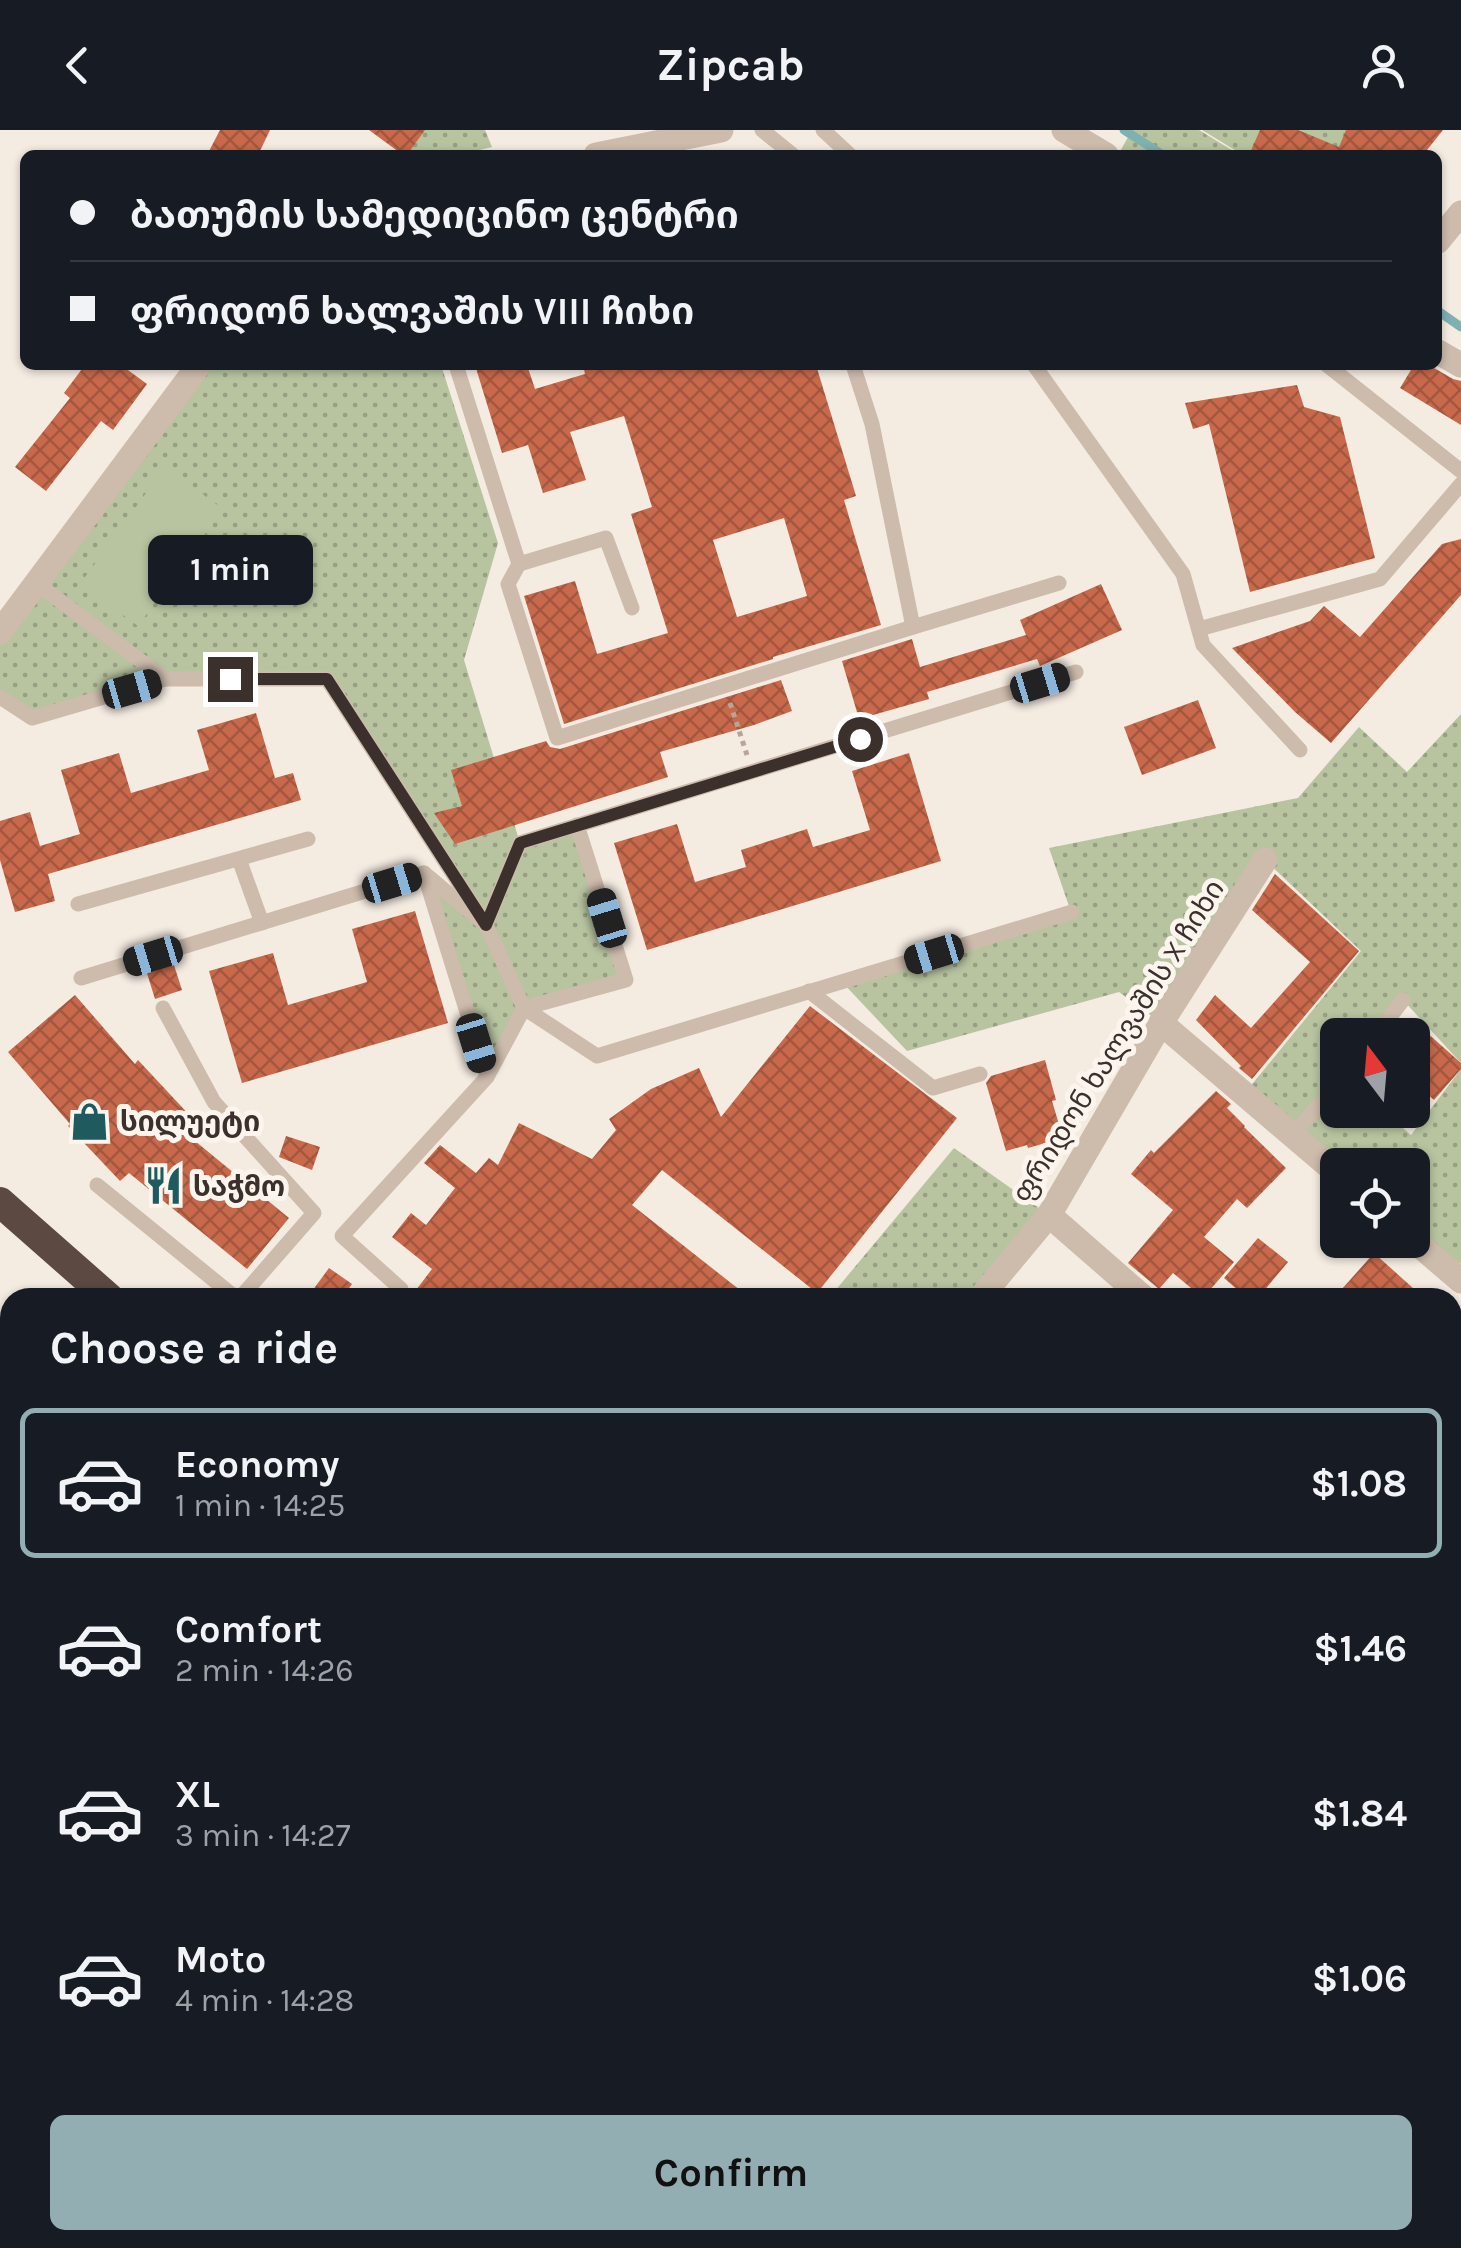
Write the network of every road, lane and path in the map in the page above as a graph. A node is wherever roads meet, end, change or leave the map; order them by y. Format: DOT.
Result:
graph roads {
  1 [pos="721,130"];
  2 [pos="762,130"];
  3 [pos="823,130"];
  4 [pos="1064,130"];
  5 [pos="621,150"];
  6 [pos="788,150"];
  7 [pos="845,150"];
  8 [pos="1098,150"];
  9 [pos="1461,213"];
  10 [pos="1442,236"];
  11 [pos="195,370"];
  12 [pos="458,370"];
  13 [pos="856,370"];
  14 [pos="1038,370"];
  15 [pos="1332,370"];
  16 [pos="1461,471"];
  17 [pos="1461,484"];
  18 [pos="520,564"];
  19 [pos="36,583"];
  20 [pos="1058,583"];
  21 [pos="632,608"];
  22 [pos="913,627"];
  23 [pos="1198,628"];
  24 [pos="0,632"];
  25 [pos="1076,672"];
  26 [pos="165,679"];
  27 [pos="724,686"];
  28 [pos="0,697"];
  29 [pos="1300,750"];
  30 [pos="752,772"];
  31 [pos="577,826"];
  32 [pos="308,839"];
  33 [pos="240,859"];
  34 [pos="1264,860"];
  35 [pos="424,873"];
  36 [pos="78,904"];
  37 [pos="1072,912"];
  38 [pos="262,922"];
  39 [pos="486,925"];
  40 [pos="81,978"];
  41 [pos="810,991"];
  42 [pos="1403,1000"];
  43 [pos="163,1008"];
  44 [pos="524,1008"];
  45 [pos="1389,1018"];
  46 [pos="1161,1023"];
  47 [pos="980,1074"];
  48 [pos="487,1077"];
  49 [pos="1320,1104"];
  50 [pos="1292,1135"];
  51 [pos="1320,1159"];
  52 [pos="97,1185"];
  53 [pos="0,1202"];
  54 [pos="1050,1214"];
  55 [pos="1430,1254"];
  56 [pos="1461,1281"];
  57 [pos="97,1288"];
  58 [pos="226,1288"];
  59 [pos="247,1288"];
  60 [pos="399,1288"];
  61 [pos="988,1288"];
  62 [pos="1133,1288"];
  1 -- 5 [label="street"];
  2 -- 6 [label="lane"];
  3 -- 7 [label="lane"];
  4 -- 8 [label="street"];
  9 -- 10 [label="street"];
  11 -- 19 [label="street"];
  12 -- 18 [label="lane"];
  13 -- 22 [label="lane"];
  14 -- 23 [label="lane"];
  15 -- 16 [label="lane"];
  17 -- 23 [label="lane"];
  18 -- 21 [label="lane"];
  18 -- 27 [label="lane"];
  19 -- 24 [label="street"];
  19 -- 26 [label="lane"];
  20 -- 22 [label="lane"];
  22 -- 27 [label="lane"];
  23 -- 29 [label="lane"];
  25 -- 30 [label="lane"];
  26 -- 28 [label="lane"];
  26 -- 39 [label="lane"];
  27 -- 30 [label="path"];
  30 -- 31 [label="lane"];
  31 -- 39 [label="lane"];
  31 -- 44 [label="lane"];
  32 -- 33 [label="lane"];
  33 -- 36 [label="lane"];
  33 -- 38 [label="lane"];
  34 -- 46 [label="street, ფრიდონ ხალვაშის X ჩიხი"];
  35 -- 38 [label="lane"];
  35 -- 39 [label="lane"];
  35 -- 48 [label="lane"];
  37 -- 41 [label="lane"];
  38 -- 40 [label="lane"];
  39 -- 44 [label="lane"];
  41 -- 44 [label="lane"];
  41 -- 47 [label="lane"];
  42 -- 45 [label="lane"];
  43 -- 59 [label="lane"];
  44 -- 48 [label="lane"];
  46 -- 50 [label="street"];
  46 -- 54 [label="street, ფრიდონ ხალვაშის X ჩიხი"];
  48 -- 60 [label="lane"];
  49 -- 50 [label="lane"];
  50 -- 51 [label="street"];
  52 -- 58 [label="lane"];
  53 -- 57 [label="highway"];
  54 -- 61 [label="street, ფრიდონ ხალვაშის X ჩიხი"];
  54 -- 62 [label="street"];
  55 -- 56 [label="street"];
}
